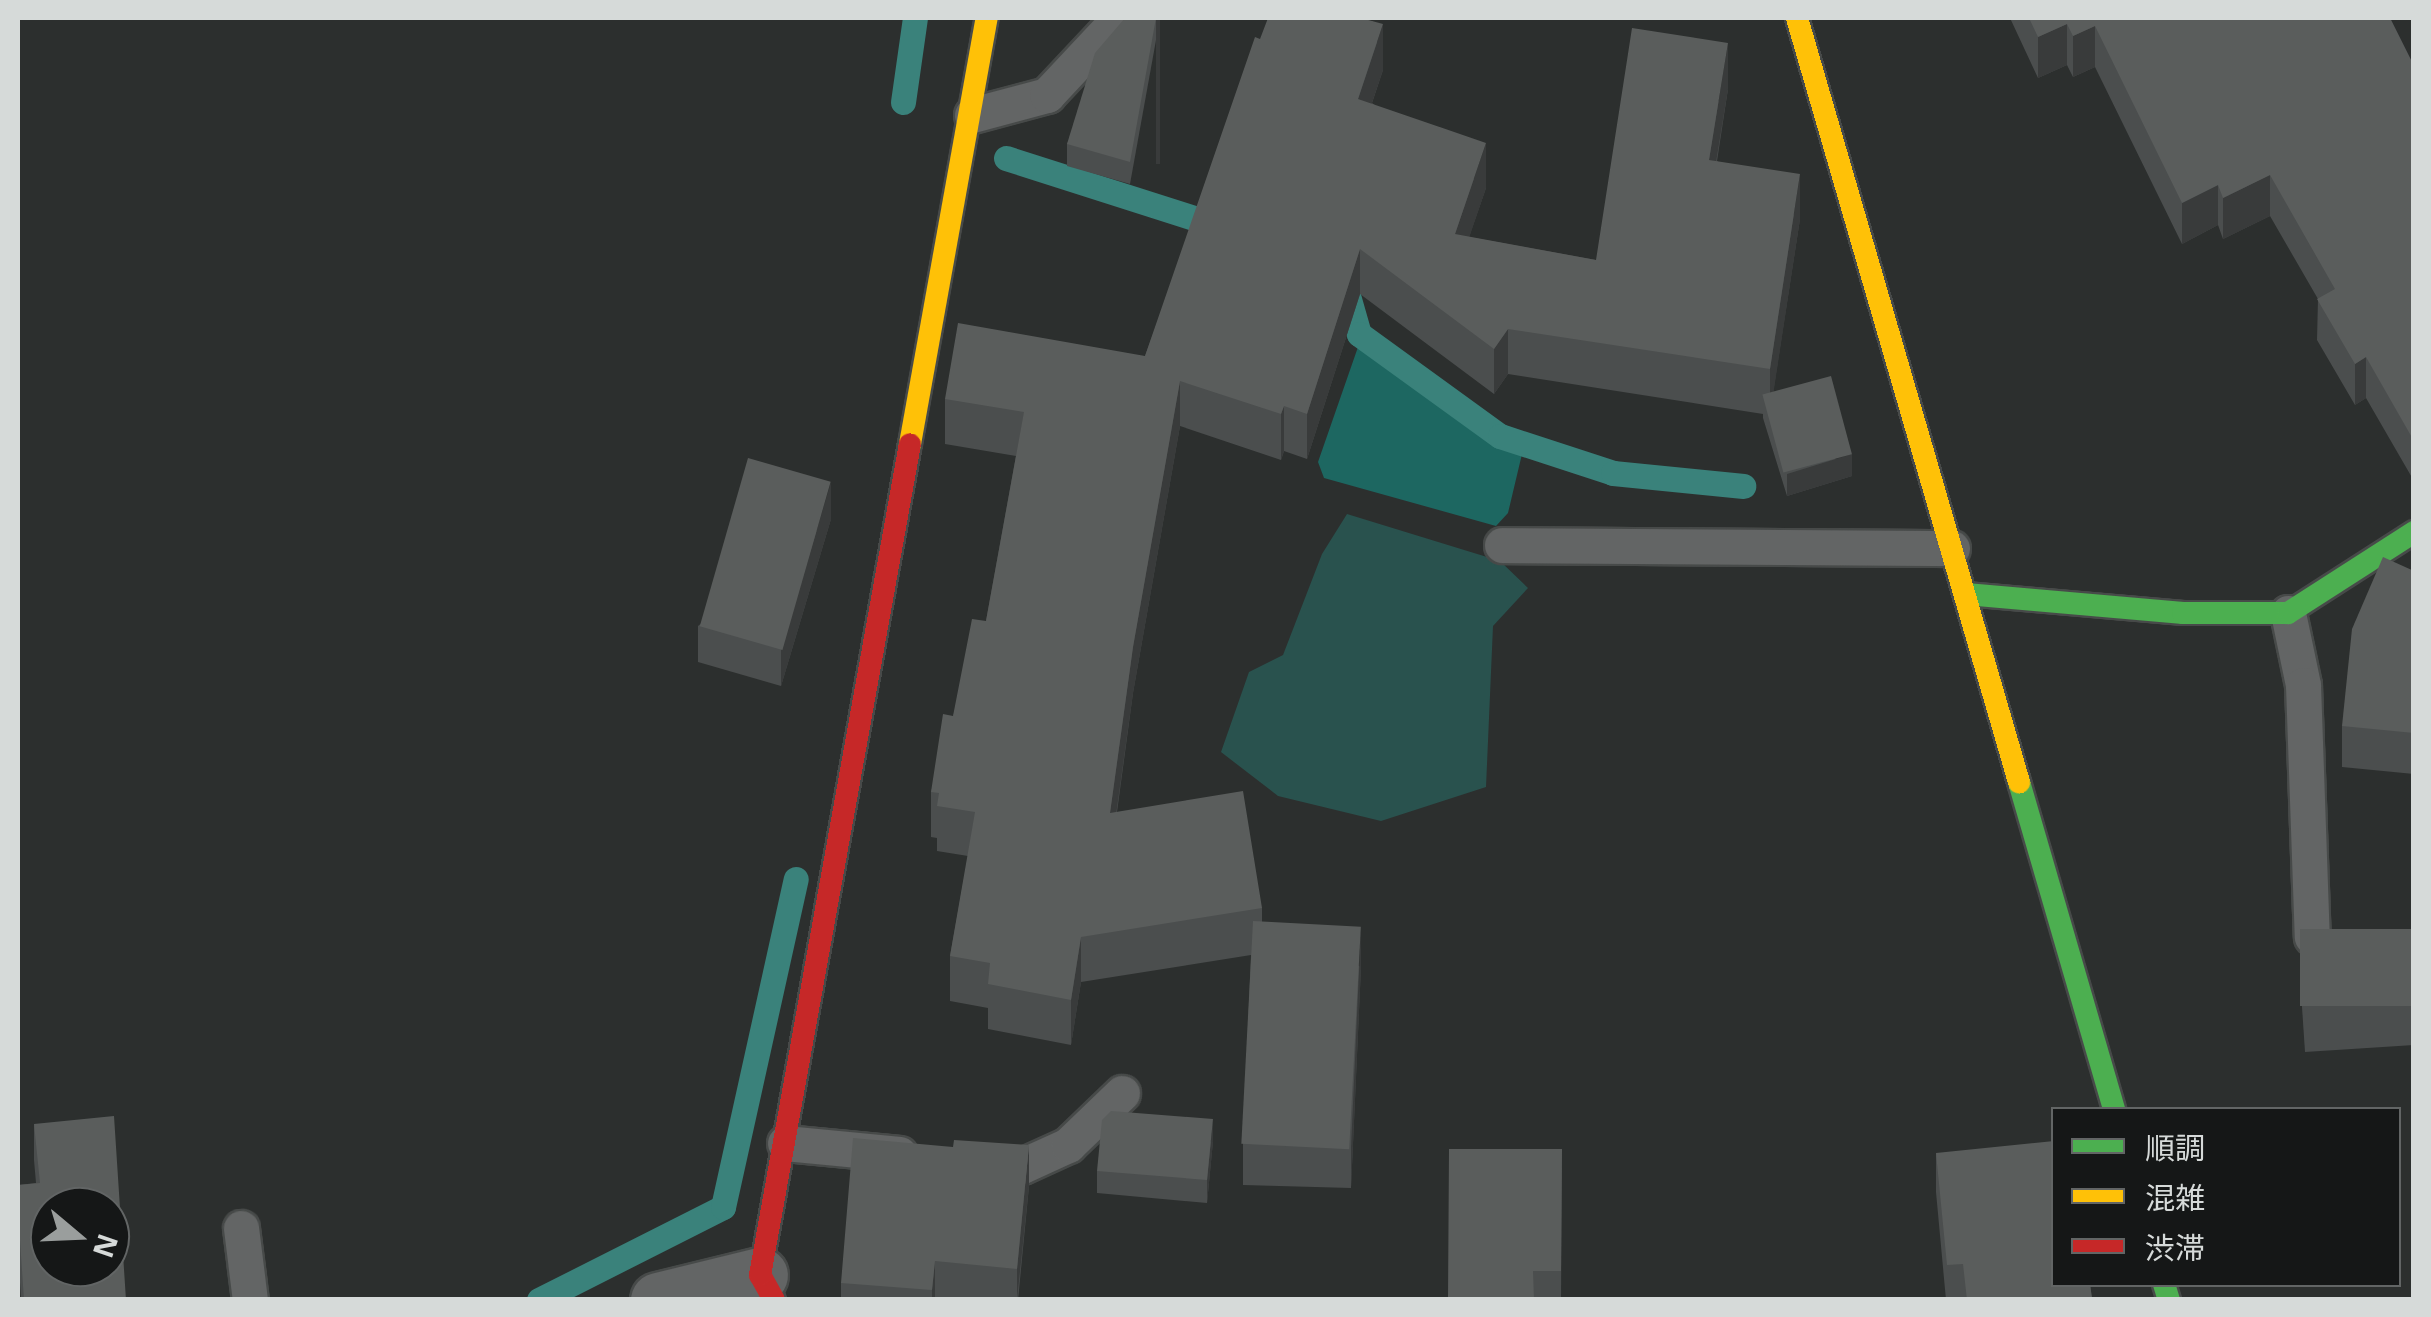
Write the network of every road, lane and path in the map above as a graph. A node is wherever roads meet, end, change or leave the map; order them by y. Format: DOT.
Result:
graph roads {
  1 [pos="987,18"];
  2 [pos="1119,18"];
  3 [pos="1797,18"];
  4 [pos="972,115"];
  5 [pos="2414,532"];
  6 [pos="1502,545"];
  7 [pos="1952,548"];
  8 [pos="1966,594"];
  9 [pos="2288,613"];
  10 [pos="2312,937"];
  11 [pos="1122,1093"];
  12 [pos="2113,1107"];
  13 [pos="785,1143"];
  14 [pos="241,1228"];
  15 [pos="767,1287"];
  16 [pos="250,1300"];
  17 [pos="658,1300"];
  1 -- 4 [label="street"];
  2 -- 4 [label="lane"];
  3 -- 7 [label="street"];
  4 -- 13 [label="street"];
  5 -- 9 [label="street"];
  6 -- 7 [label="lane"];
  7 -- 8 [label="street"];
  8 -- 9 [label="street"];
  8 -- 12 [label="street"];
  9 -- 10 [label="lane"];
  11 -- 13 [label="lane"];
  13 -- 15 [label="street"];
  14 -- 16 [label="lane"];
  15 -- 17 [label="street"];
}
